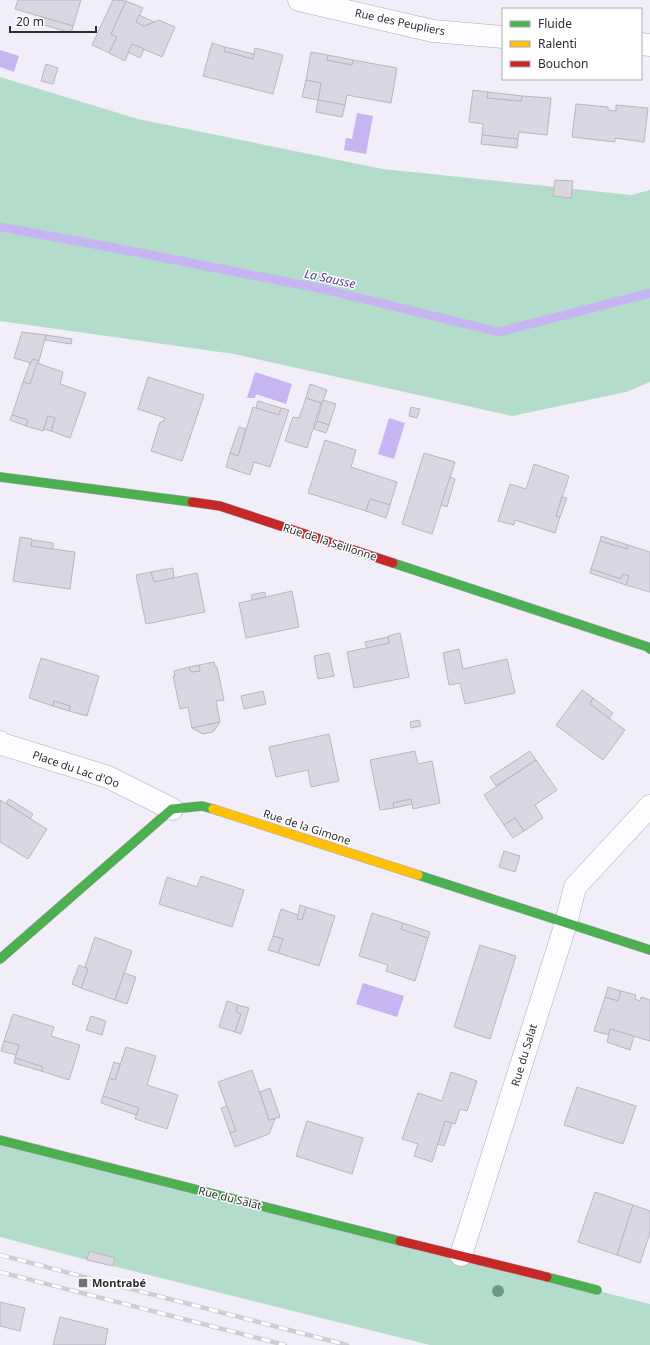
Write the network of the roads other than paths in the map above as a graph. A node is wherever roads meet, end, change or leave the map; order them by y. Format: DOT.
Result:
graph roads {
  1 [pos="299,0"];
  2 [pos="502,37"];
  3 [pos="0,477"];
  4 [pos="650,649"];
  5 [pos="0,742"];
  6 [pos="650,806"];
  7 [pos="172,809"];
  8 [pos="566,923"];
  9 [pos="650,950"];
  10 [pos="0,959"];
  11 [pos="0,1140"];
  12 [pos="461,1255"];
  13 [pos="596,1290"];
  1 -- 2 [label="street, Rue des Peupliers"];
  3 -- 4 [label="street, Rue de la Seillonne"];
  5 -- 7 [label="street, Place du Lac d'Oo"];
  6 -- 8 [label="street"];
  7 -- 8 [label="street, Rue de la Gimone"];
  7 -- 10 [label="street"];
  8 -- 9 [label="street, Rue de la Gimone"];
  8 -- 12 [label="street, Rue du Salat"];
  11 -- 12 [label="street, Rue du Salat"];
  12 -- 13 [label="street, Rue du Salat"];
}
